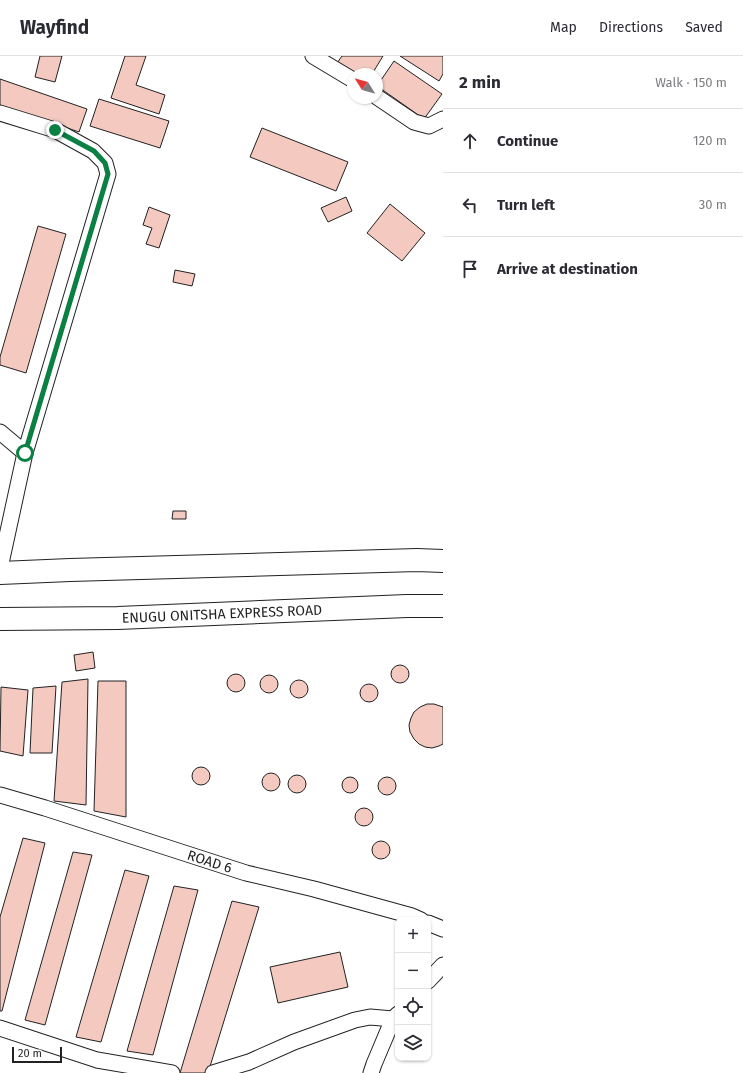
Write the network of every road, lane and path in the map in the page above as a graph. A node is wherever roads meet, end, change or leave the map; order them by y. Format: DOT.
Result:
graph roads {
  1 [pos="313,56"];
  2 [pos="347,76"];
  3 [pos="383,101"];
  4 [pos="0,113"];
  5 [pos="443,119"];
  6 [pos="0,432"];
  7 [pos="25,453"];
  8 [pos="443,561"];
  9 [pos="0,568"];
  10 [pos="0,573"];
  11 [pos="443,606"];
  12 [pos="0,619"];
  13 [pos="0,795"];
  14 [pos="414,917"];
  15 [pos="431,924"];
  16 [pos="443,929"];
  17 [pos="443,965"];
  18 [pos="431,978"];
  19 [pos="395,1016"];
  20 [pos="395,1018"];
  21 [pos="0,1028"];
  22 [pos="172,1073"];
  23 [pos="213,1073"];
  24 [pos="371,1073"];
  1 -- 2 [label="street"];
  3 -- 5 [label="street"];
  4 -- 7 [label="street"];
  6 -- 7 [label="street"];
  7 -- 9 [label="street"];
  8 -- 10 [label="highway"];
  11 -- 12 [label="highway, ENUGU ONITSHA EXPRESS ROAD"];
  13 -- 14 [label="street, ROAD 6"];
  15 -- 16 [label="street"];
  17 -- 18 [label="street"];
  19 -- 23 [label="street"];
  20 -- 24 [label="street"];
  21 -- 22 [label="street"];
}
